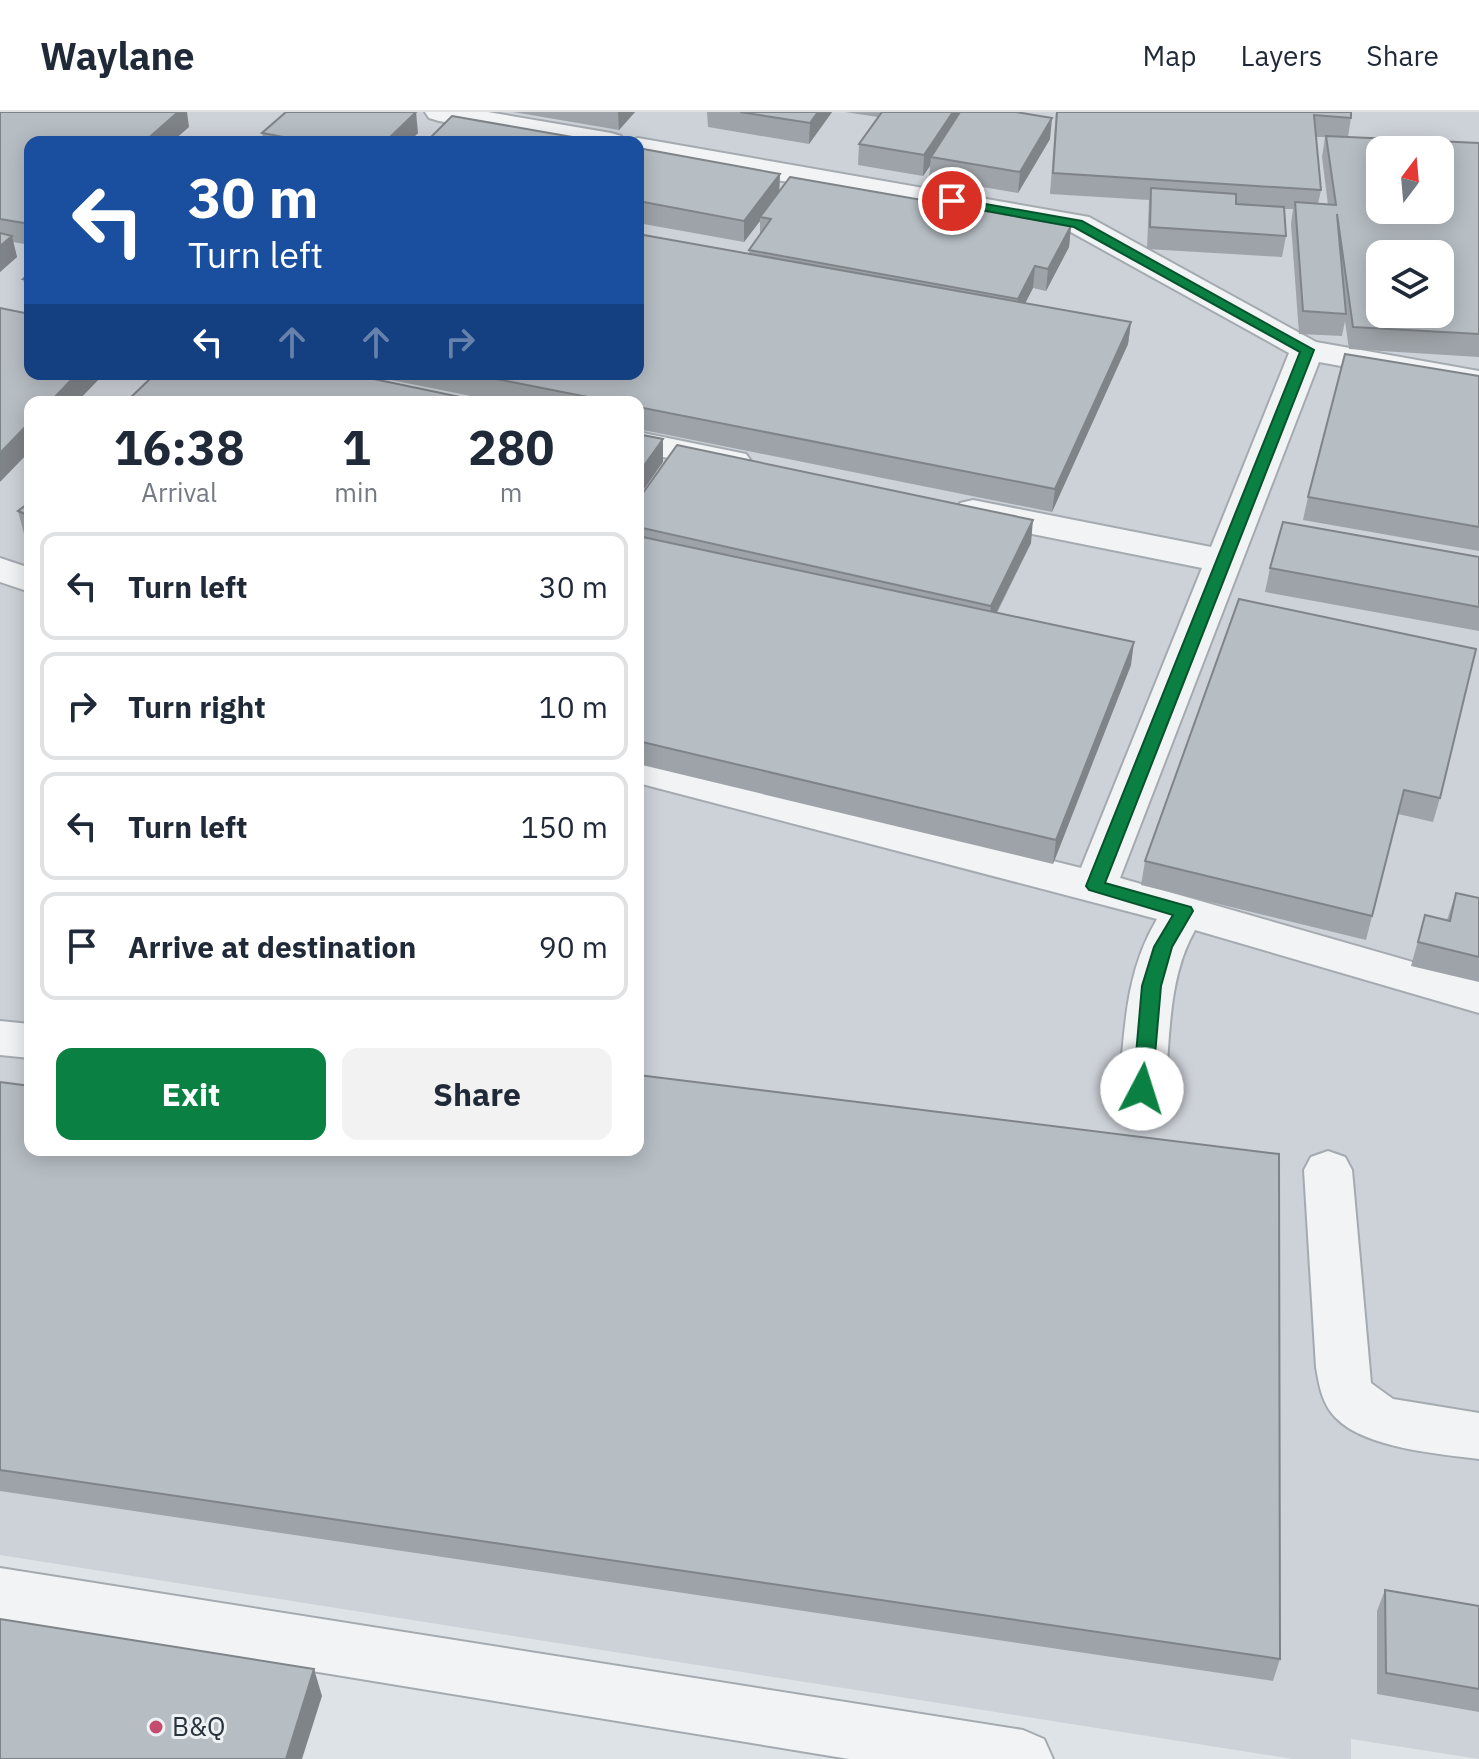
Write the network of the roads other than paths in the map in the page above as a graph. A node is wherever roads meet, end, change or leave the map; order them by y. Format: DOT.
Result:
graph roads {
  1 [pos="439,112"];
  2 [pos="577,136"];
  3 [pos="644,148"];
  4 [pos="1307,350"];
  5 [pos="1479,381"];
  6 [pos="644,443"];
  7 [pos="763,467"];
  8 [pos="935,503"];
  9 [pos="1224,561"];
  10 [pos="0,569"];
  11 [pos="24,579"];
  12 [pos="644,772"];
  13 [pos="1095,886"];
  14 [pos="1184,911"];
  15 [pos="1479,997"];
  16 [pos="0,1038"];
  17 [pos="24,1040"];
  18 [pos="1142,1089"];
  19 [pos="1328,1170"];
  20 [pos="1479,1436"];
  21 [pos="0,1594"];
  22 [pos="1023,1759"];
  1 -- 2 [label="lane"];
  3 -- 4 [label="lane"];
  4 -- 5 [label="lane"];
  4 -- 9 [label="lane"];
  6 -- 7 [label="lane"];
  8 -- 9 [label="lane"];
  9 -- 13 [label="lane"];
  10 -- 11 [label="lane"];
  12 -- 13 [label="lane"];
  13 -- 14 [label="lane"];
  14 -- 15 [label="lane"];
  14 -- 18 [label="lane"];
  16 -- 17 [label="lane"];
  19 -- 20 [label="lane"];
  21 -- 22 [label="lane"];
}
